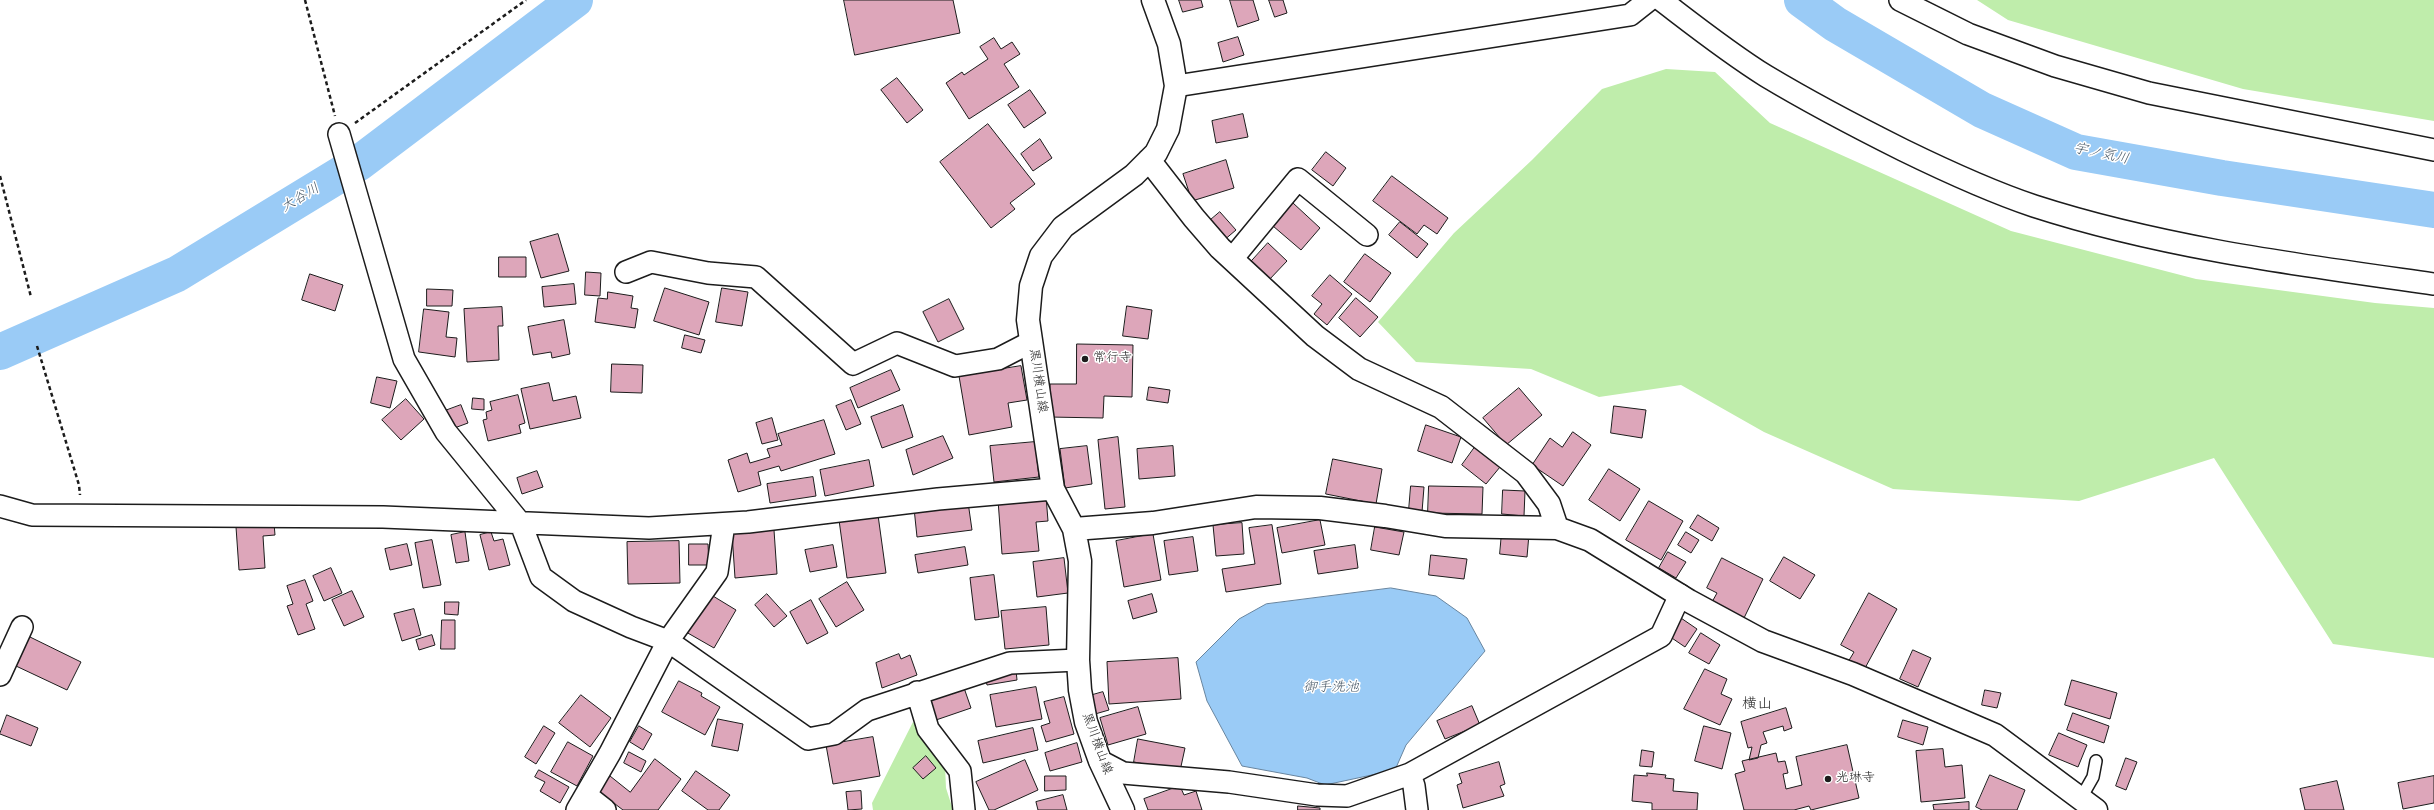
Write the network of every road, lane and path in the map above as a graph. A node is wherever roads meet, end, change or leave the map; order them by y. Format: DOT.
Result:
graph roads {
  1 [pos="305,0"];
  2 [pos="526,0"];
  3 [pos="1153,0"];
  4 [pos="1649,0"];
  5 [pos="1661,0"];
  6 [pos="1900,0"];
  7 [pos="1176,86"];
  8 [pos="341,139"];
  9 [pos="2434,150"];
  10 [pos="1149,160"];
  11 [pos="0,176"];
  12 [pos="1367,235"];
  13 [pos="1232,259"];
  14 [pos="626,272"];
  15 [pos="2434,284"];
  16 [pos="31,297"];
  17 [pos="1031,342"];
  18 [pos="37,346"];
  19 [pos="1053,489"];
  20 [pos="0,506"];
  21 [pos="81,515"];
  22 [pos="521,524"];
  23 [pos="724,524"];
  24 [pos="1557,528"];
  25 [pos="1074,529"];
  26 [pos="1680,595"];
  27 [pos="22,627"];
  28 [pos="668,640"];
  29 [pos="1078,660"];
  30 [pos="0,675"];
  31 [pos="917,692"];
  32 [pos="1100,761"];
  33 [pos="2096,761"];
  34 [pos="1410,774"];
  35 [pos="582,803"];
  36 [pos="2088,804"];
  37 [pos="605,810"];
  38 [pos="964,810"];
  39 [pos="1123,810"];
  40 [pos="1417,810"];
  1 -- 8 [label="path"];
  2 -- 8 [label="path"];
  3 -- 7 [label="street, 黒川横山線"];
  4 -- 7 [label="street"];
  5 -- 15 [label="street"];
  6 -- 9 [label="street"];
  7 -- 10 [label="street, 黒川横山線"];
  8 -- 22 [label="street"];
  10 -- 13 [label="street"];
  10 -- 17 [label="street, 黒川横山線"];
  11 -- 16 [label="path"];
  12 -- 13 [label="street"];
  13 -- 24 [label="street"];
  14 -- 17 [label="street"];
  17 -- 19 [label="street, 黒川横山線"];
  18 -- 21 [label="path"];
  19 -- 23 [label="street"];
  19 -- 25 [label="street, 黒川横山線"];
  20 -- 21 [label="street"];
  21 -- 22 [label="street"];
  22 -- 23 [label="street"];
  22 -- 28 [label="street"];
  23 -- 28 [label="street"];
  24 -- 25 [label="street"];
  24 -- 26 [label="street"];
  25 -- 29 [label="street, 黒川横山線"];
  26 -- 34 [label="street"];
  26 -- 36 [label="street"];
  27 -- 30 [label="street"];
  28 -- 31 [label="street"];
  28 -- 35 [label="street"];
  29 -- 31 [label="street"];
  29 -- 32 [label="street, 黒川横山線"];
  31 -- 38 [label="street"];
  32 -- 34 [label="street"];
  32 -- 39 [label="street, 黒川横山線"];
  33 -- 36 [label="lane"];
  34 -- 40 [label="street"];
  35 -- 37 [label="street"];
}
